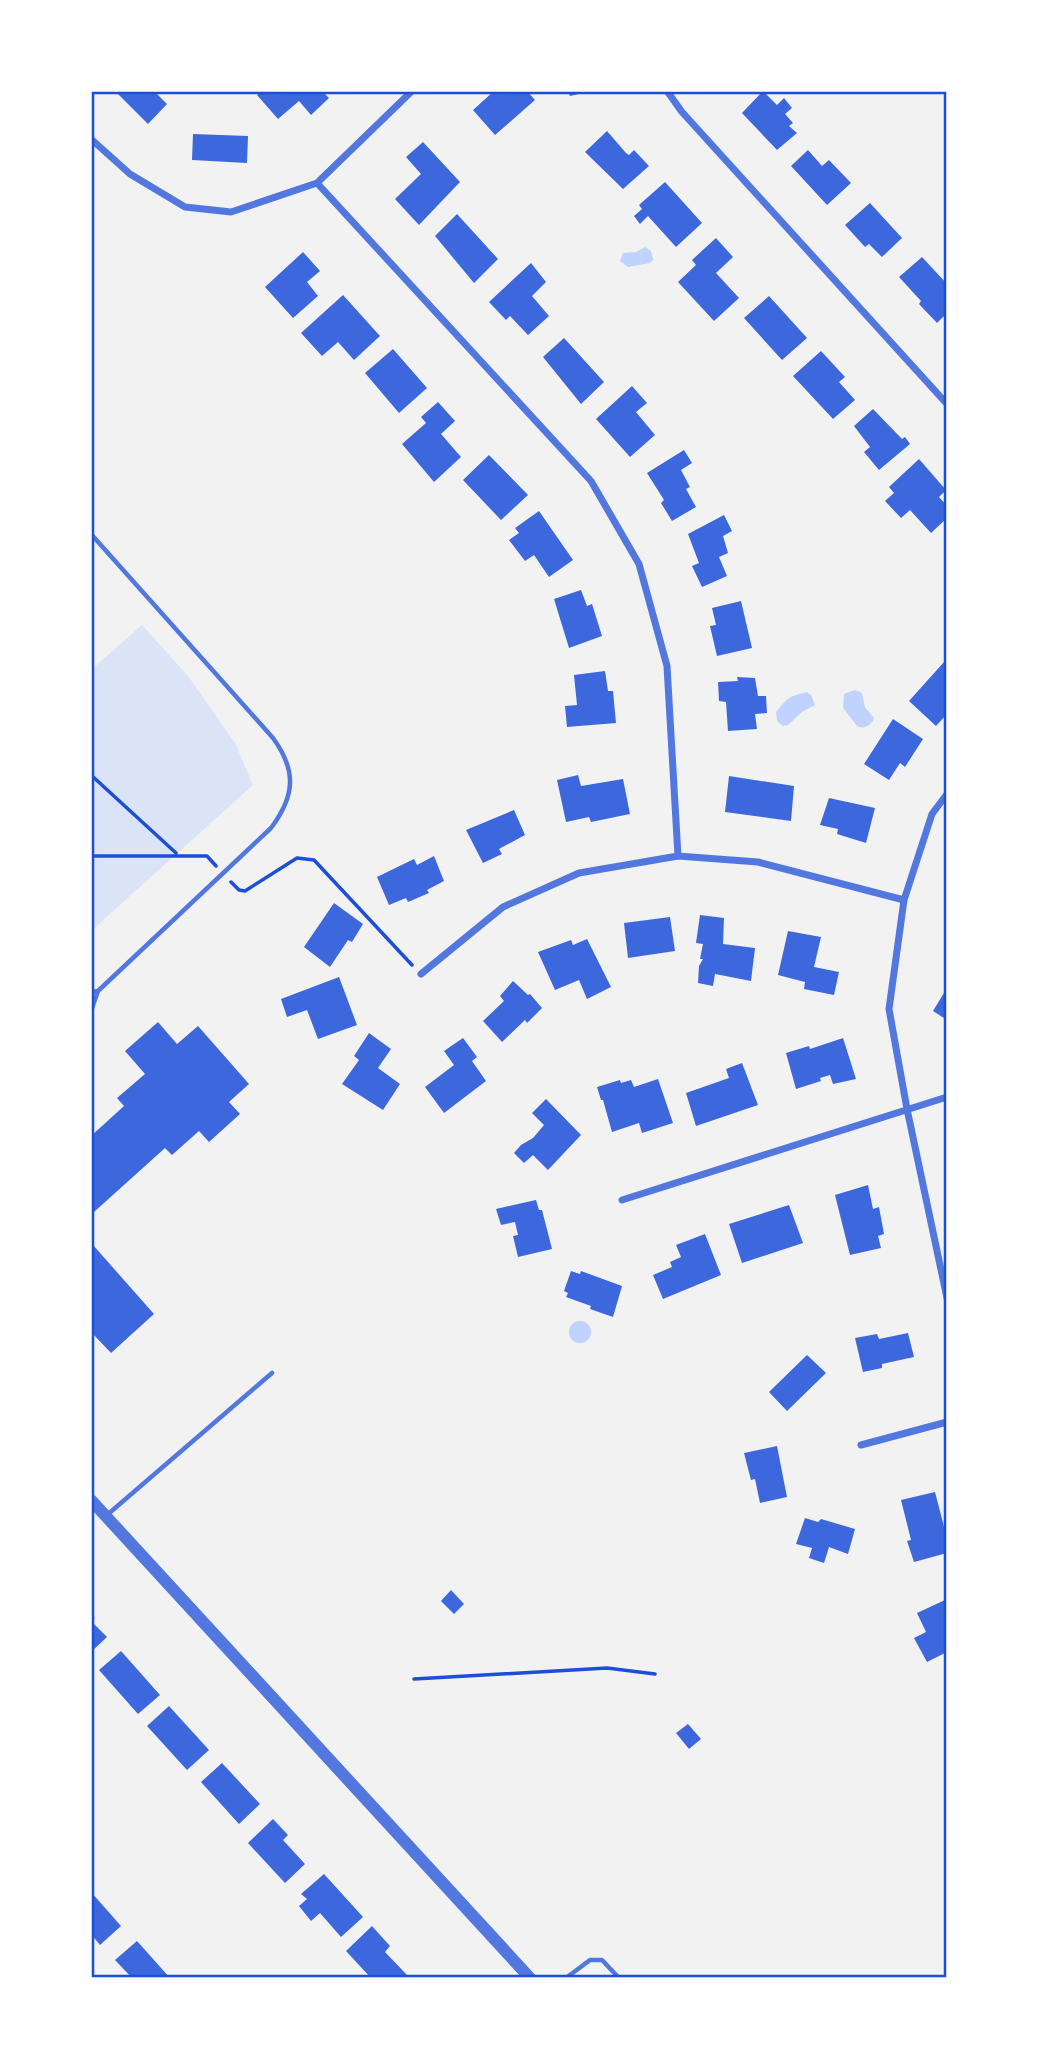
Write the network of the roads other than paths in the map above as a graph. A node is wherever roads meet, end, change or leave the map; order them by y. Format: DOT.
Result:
graph roads {
  1 [pos="412,91"];
  2 [pos="667,91"];
  3 [pos="91,139"];
  4 [pos="317,183"];
  5 [pos="947,404"];
  6 [pos="91,534"];
  7 [pos="947,794"];
  8 [pos="678,856"];
  9 [pos="904,900"];
  10 [pos="421,974"];
  11 [pos="91,992"];
  12 [pos="98,992"];
  13 [pos="91,1011"];
  14 [pos="947,1097"];
  15 [pos="907,1109"];
  16 [pos="622,1200"];
  17 [pos="947,1298"];
  18 [pos="272,1373"];
  19 [pos="947,1422"];
  20 [pos="861,1445"];
  21 [pos="91,1500"];
  22 [pos="106,1516"];
  23 [pos="530,1978"];
  24 [pos="566,1978"];
  25 [pos="619,1978"];
  1 -- 4 [label="street"];
  2 -- 5 [label="street"];
  3 -- 4 [label="street"];
  4 -- 8 [label="street"];
  6 -- 12 [label="lane"];
  7 -- 9 [label="street"];
  8 -- 9 [label="street"];
  8 -- 10 [label="street"];
  9 -- 15 [label="street"];
  11 -- 12 [label="lane"];
  12 -- 13 [label="lane"];
  14 -- 15 [label="street"];
  15 -- 16 [label="street"];
  15 -- 17 [label="street"];
  18 -- 22 [label="lane"];
  19 -- 20 [label="street"];
  21 -- 22 [label="street"];
  22 -- 23 [label="street"];
  24 -- 25 [label="lane"];
}
